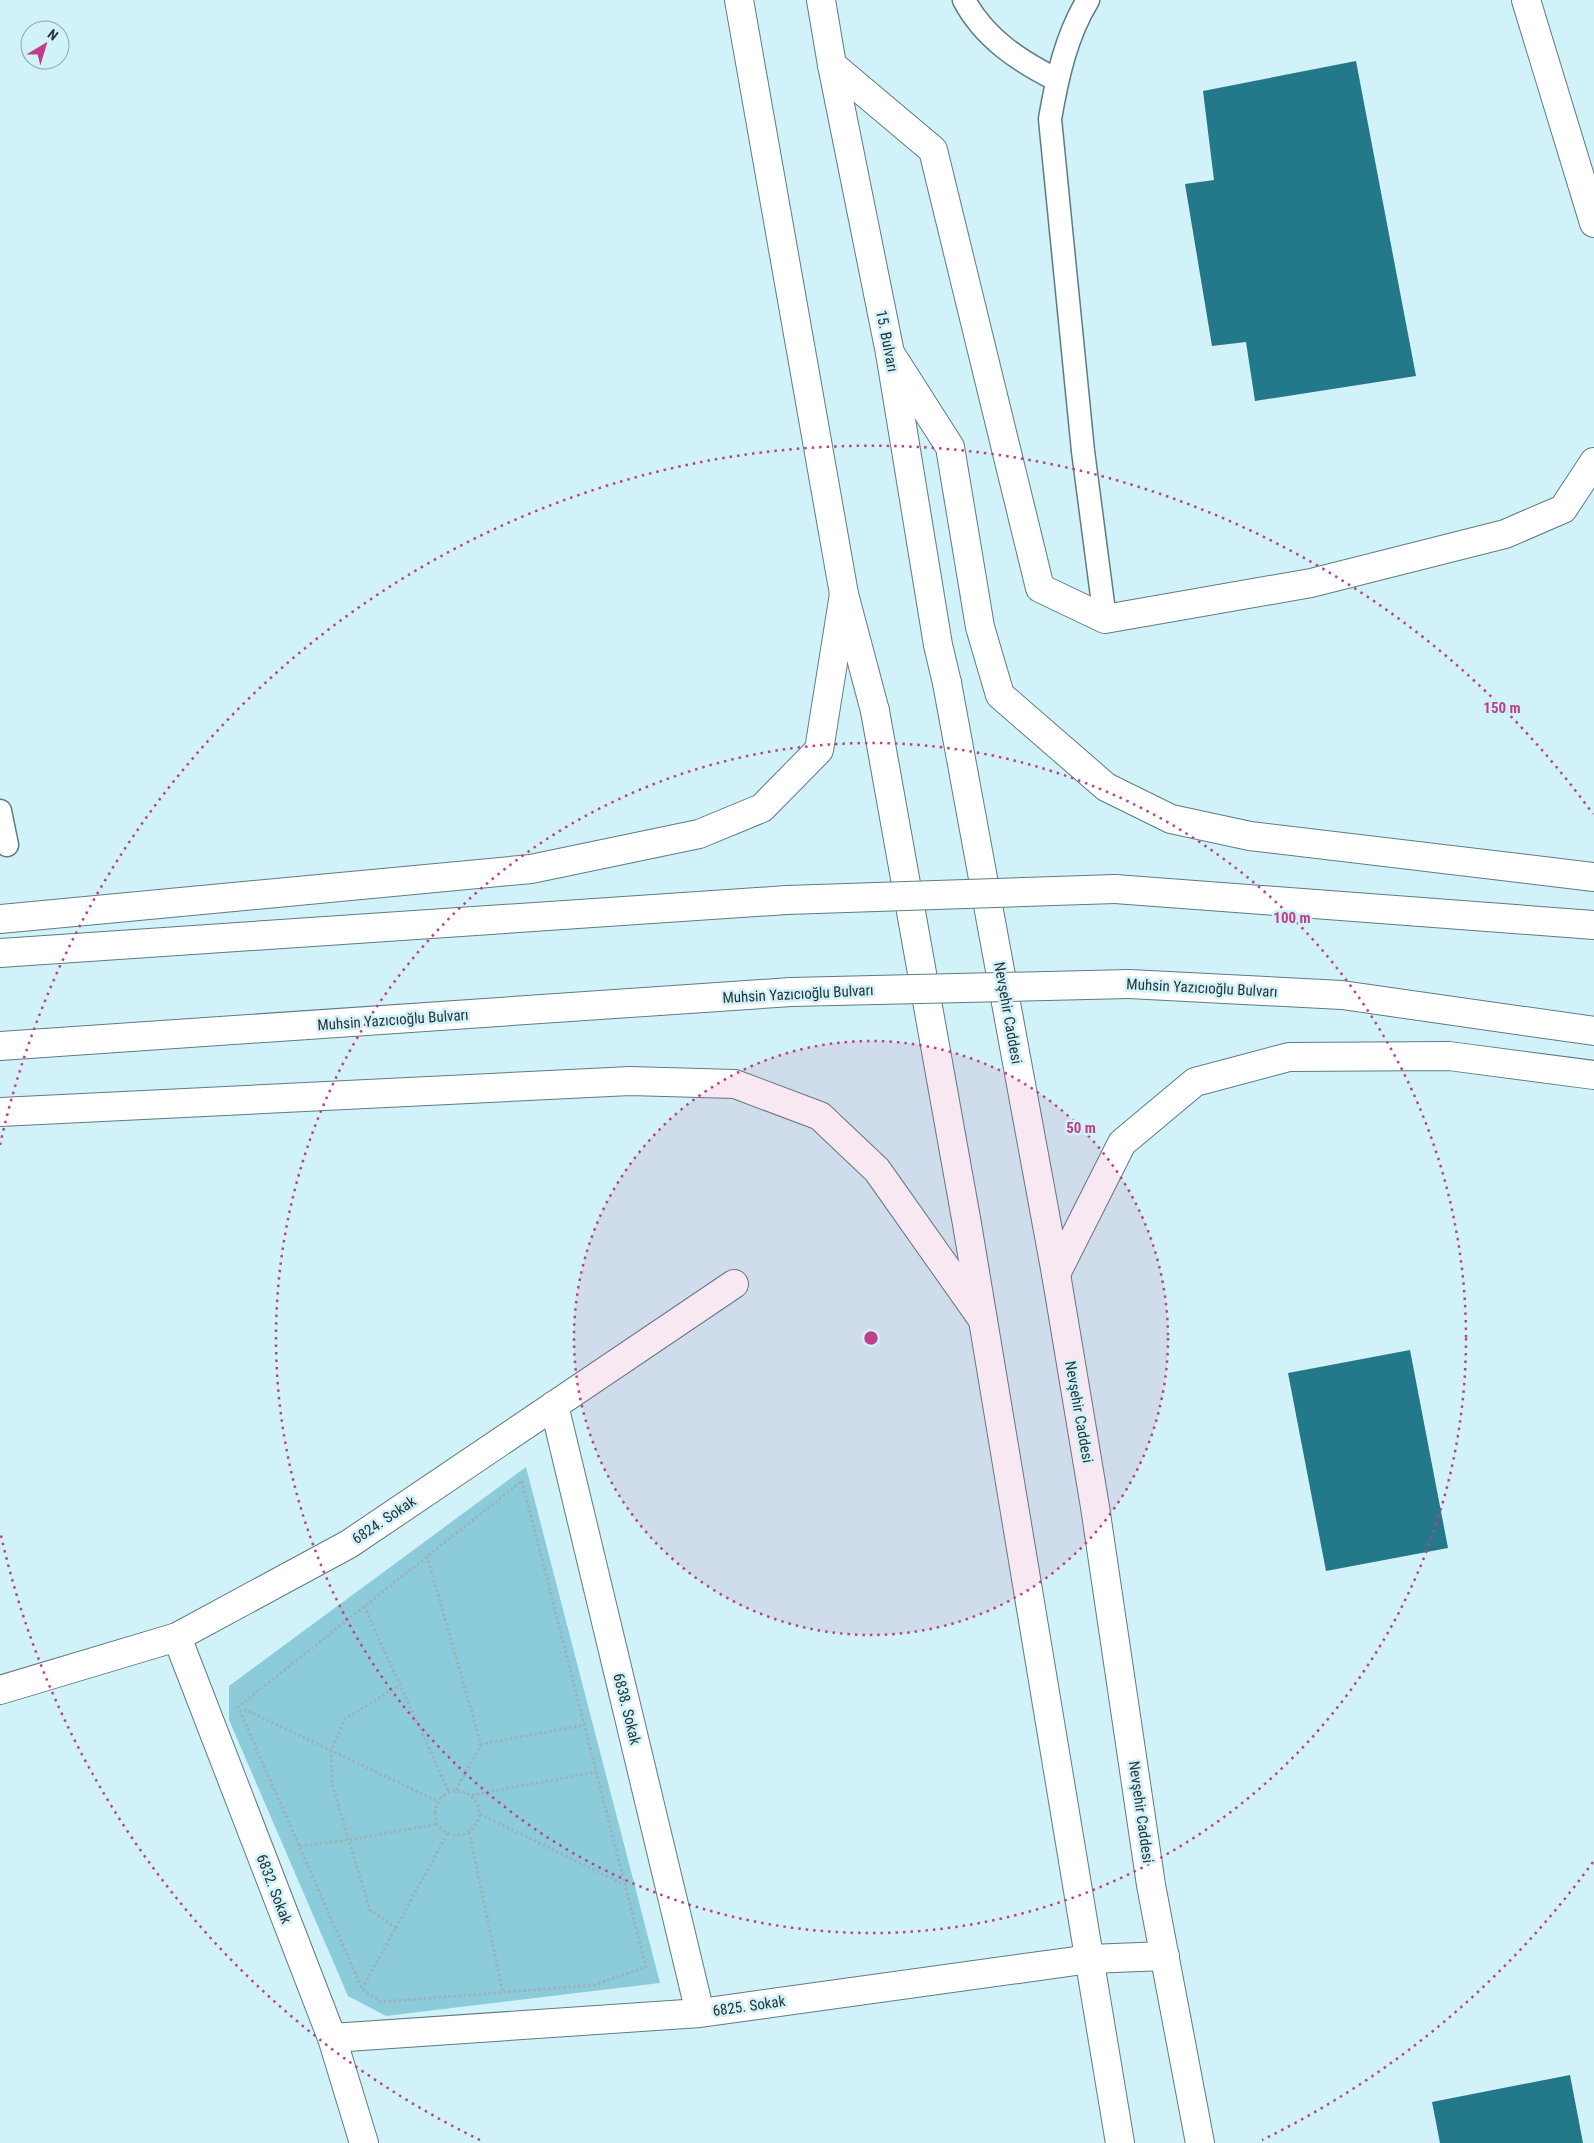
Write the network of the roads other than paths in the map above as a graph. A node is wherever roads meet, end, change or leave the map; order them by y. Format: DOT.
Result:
graph roads {
  1 [pos="739,0"];
  2 [pos="821,0"];
  3 [pos="964,0"];
  4 [pos="1088,0"];
  5 [pos="1526,0"];
  6 [pos="832,65"];
  7 [pos="1056,80"];
  8 [pos="1594,223"];
  9 [pos="890,353"];
  10 [pos="1594,462"];
  11 [pos="844,594"];
  12 [pos="1105,619"];
  13 [pos="947,683"];
  14 [pos="0,811"];
  15 [pos="8,846"];
  16 [pos="1594,877"];
  17 [pos="0,920"];
  18 [pos="1594,925"];
  19 [pos="0,953"];
  20 [pos="1594,1031"];
  21 [pos="0,1046"];
  22 [pos="1594,1075"];
  23 [pos="0,1112"];
  24 [pos="1056,1274"];
  25 [pos="734,1284"];
  26 [pos="983,1320"];
  27 [pos="554,1405"];
  28 [pos="177,1637"];
  29 [pos="0,1690"];
  30 [pos="1165,1956"];
  31 [pos="1090,1959"];
  32 [pos="700,2013"];
  33 [pos="332,2038"];
  34 [pos="364,2143"];
  35 [pos="1120,2143"];
  36 [pos="1200,2143"];
  1 -- 11 [label="main road"];
  2 -- 6 [label="main road, 15. Bulvarı"];
  3 -- 7 [label="lane"];
  4 -- 7 [label="lane"];
  5 -- 8 [label="main road"];
  6 -- 9 [label="main road, 15. Bulvarı"];
  6 -- 12 [label="main road"];
  7 -- 12 [label="lane"];
  9 -- 13 [label="main road, 15. Bulvarı"];
  9 -- 16 [label="main road"];
  10 -- 12 [label="main road"];
  11 -- 17 [label="main road"];
  11 -- 26 [label="main road"];
  13 -- 24 [label="main road, Nevşehir Caddesi"];
  14 -- 15 [label="lane"];
  18 -- 19 [label="main road, bridge"];
  20 -- 21 [label="main road, Muhsin Yazıcıoğlu Bulvarı, bridge"];
  22 -- 24 [label="main road"];
  23 -- 26 [label="main road"];
  24 -- 30 [label="main road, Nevşehir Caddesi"];
  25 -- 27 [label="main road, 6824. Sokak"];
  26 -- 31 [label="main road"];
  27 -- 28 [label="main road, 6824. Sokak"];
  27 -- 32 [label="main road, 6838. Sokak"];
  28 -- 29 [label="main road, 6824. Sokak"];
  28 -- 33 [label="main road, 6832. Sokak"];
  30 -- 31 [label="main road, 6825. Sokak"];
  30 -- 36 [label="main road, Nevşehir Caddesi"];
  31 -- 32 [label="main road, 6825. Sokak"];
  31 -- 35 [label="main road"];
  32 -- 33 [label="main road, 6825. Sokak"];
  33 -- 34 [label="main road, 6832. Sokak"];
}
